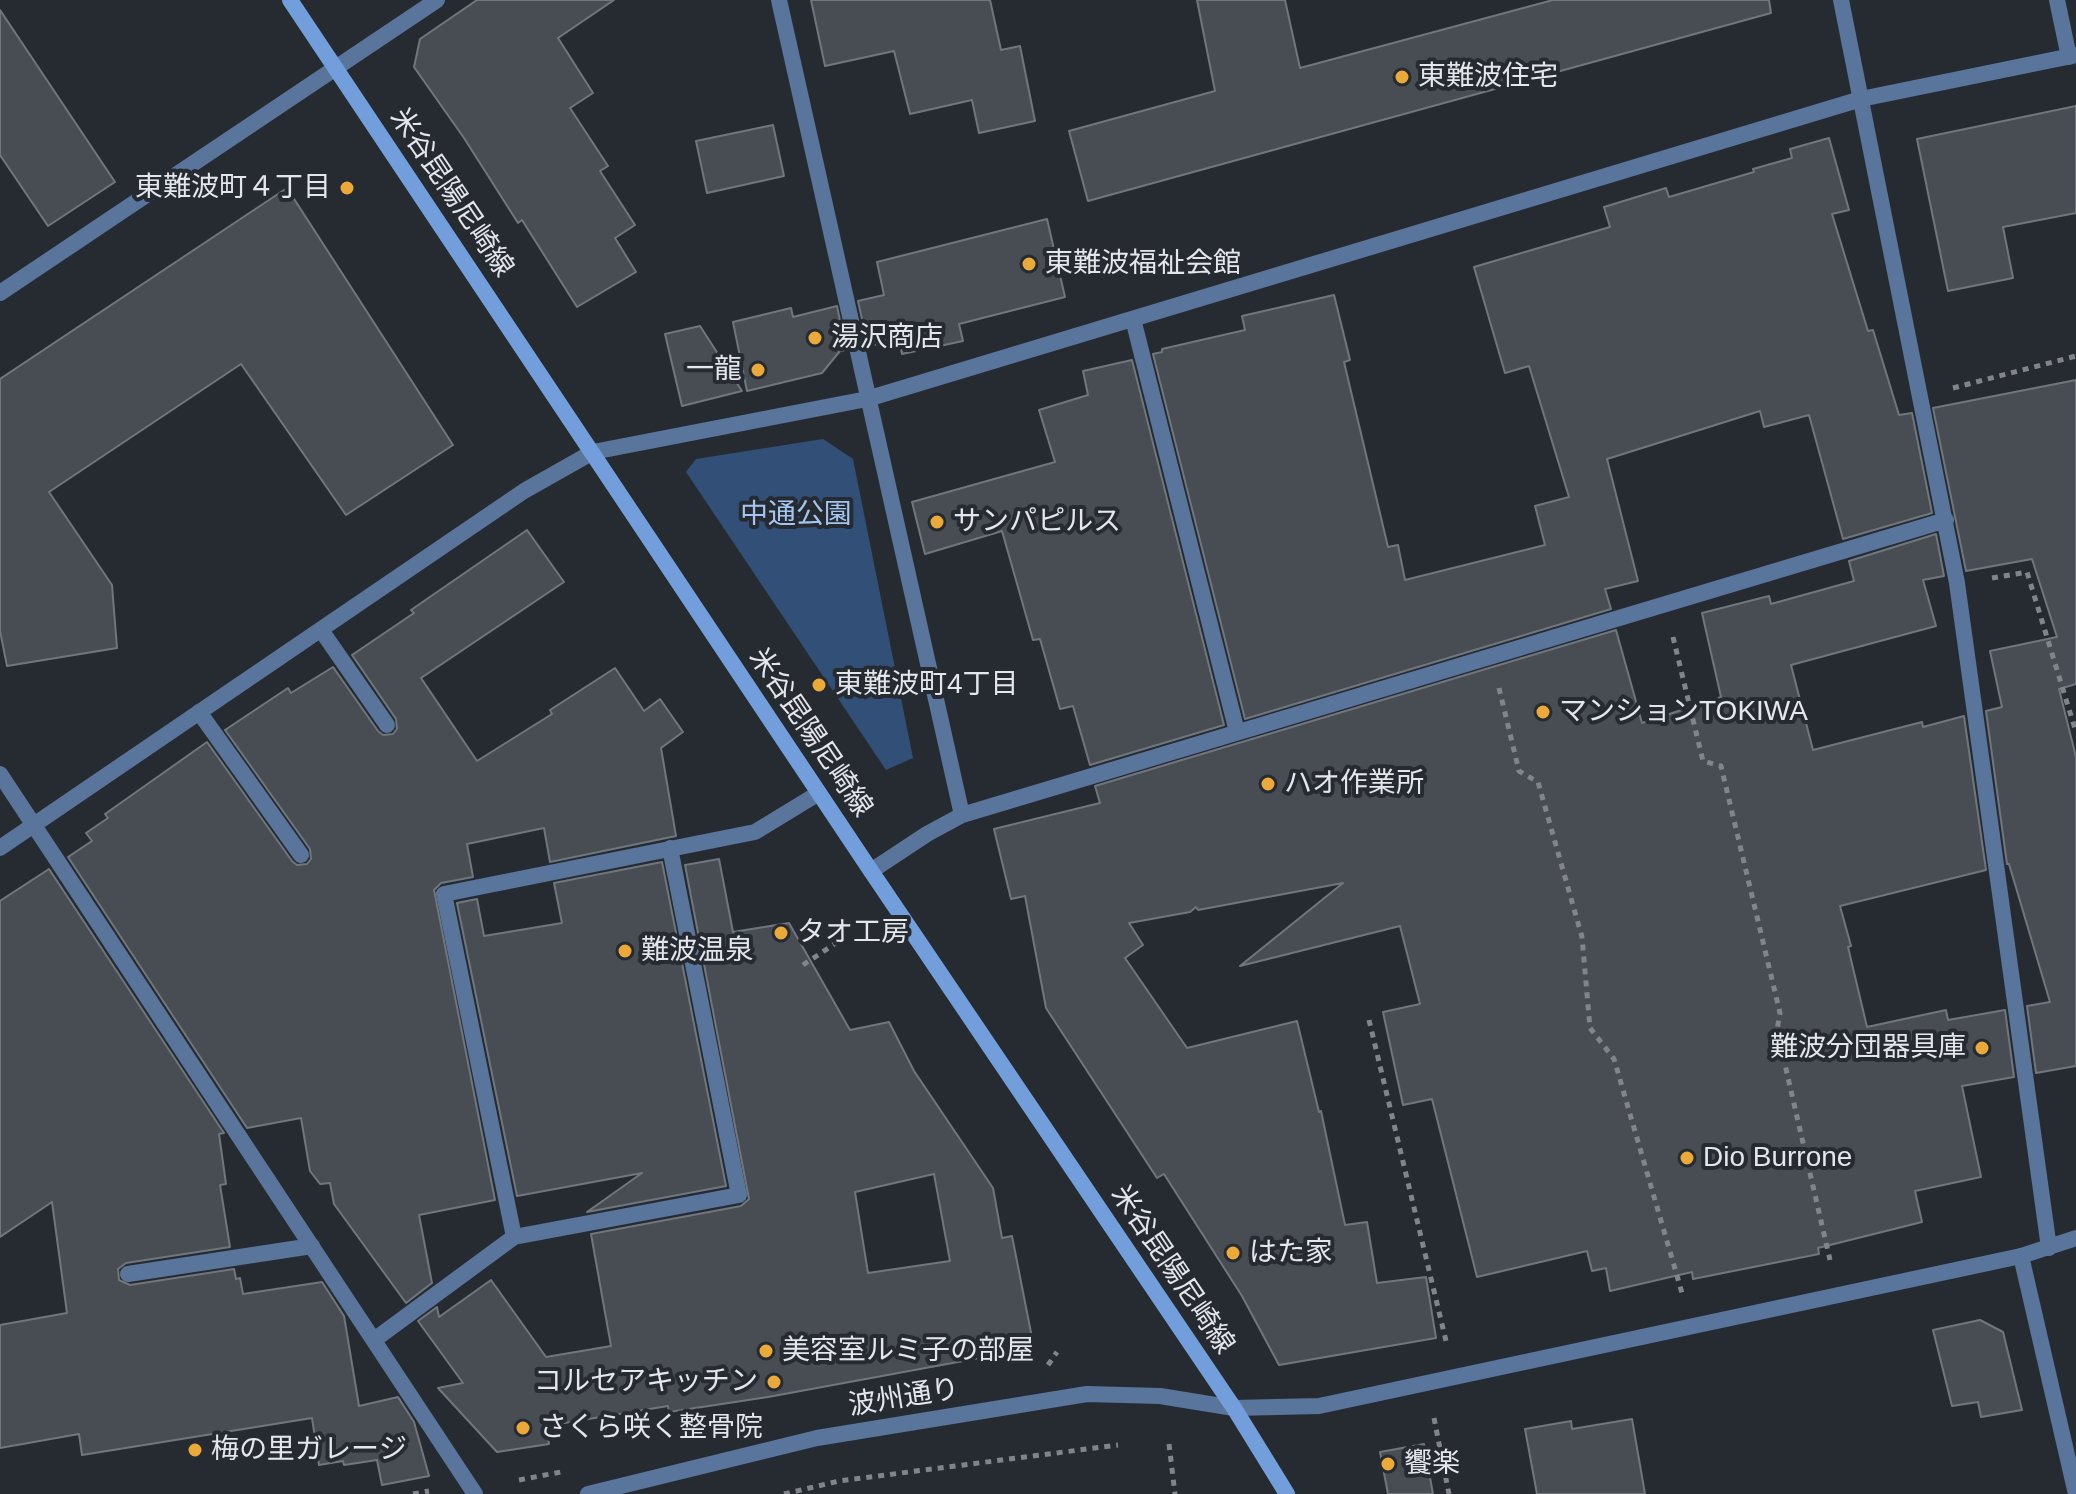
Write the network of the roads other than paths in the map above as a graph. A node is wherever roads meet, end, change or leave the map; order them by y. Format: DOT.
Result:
graph roads {
  1 [pos="290,0"];
  2 [pos="437,0"];
  3 [pos="779,0"];
  4 [pos="1841,0"];
  5 [pos="2057,0"];
  6 [pos="2073,56"];
  7 [pos="335,67"];
  8 [pos="1861,99"];
  9 [pos="0,293"];
  10 [pos="1133,319"];
  11 [pos="867,399"];
  12 [pos="593,452"];
  13 [pos="1946,520"];
  14 [pos="321,630"];
  15 [pos="199,712"];
  16 [pos="387,725"];
  17 [pos="1237,732"];
  18 [pos="0,774"];
  19 [pos="819,793"];
  20 [pos="962,815"];
  21 [pos="35,825"];
  22 [pos="0,848"];
  23 [pos="670,848"];
  24 [pos="301,855"];
  25 [pos="871,871"];
  26 [pos="514,1237"];
  27 [pos="2076,1238"];
  28 [pos="312,1246"];
  29 [pos="2049,1248"];
  30 [pos="2021,1256"];
  31 [pos="128,1274"];
  32 [pos="374,1340"];
  33 [pos="1234,1408"];
  34 [pos="475,1494"];
  35 [pos="588,1494"];
  36 [pos="1287,1494"];
  37 [pos="2076,1494"];
  1 -- 7 [label="main road, 米谷昆陽尼崎線"];
  2 -- 7 [label="street"];
  3 -- 11 [label="street"];
  4 -- 8 [label="street"];
  5 -- 6 [label="street"];
  6 -- 8 [label="street"];
  7 -- 9 [label="street"];
  7 -- 12 [label="main road, 米谷昆陽尼崎線"];
  8 -- 10 [label="street"];
  8 -- 13 [label="street"];
  10 -- 11 [label="street"];
  10 -- 17 [label="street"];
  11 -- 12 [label="street"];
  11 -- 20 [label="street"];
  12 -- 14 [label="street"];
  12 -- 19 [label="main road, 米谷昆陽尼崎線"];
  13 -- 17 [label="street"];
  13 -- 29 [label="street"];
  14 -- 15 [label="street"];
  14 -- 16 [label="street"];
  15 -- 21 [label="street"];
  15 -- 24 [label="street"];
  17 -- 20 [label="street"];
  18 -- 21 [label="street"];
  19 -- 23 [label="street"];
  19 -- 25 [label="main road, 米谷昆陽尼崎線"];
  20 -- 25 [label="street"];
  21 -- 22 [label="street"];
  21 -- 28 [label="street"];
  23 -- 26 [label="street"];
  23 -- 26 [label="street"];
  25 -- 33 [label="main road, 米谷昆陽尼崎線"];
  26 -- 32 [label="street"];
  27 -- 29 [label="street, 波州通り"];
  28 -- 31 [label="street"];
  28 -- 32 [label="street"];
  29 -- 30 [label="street, 波州通り"];
  30 -- 33 [label="street, 波州通り"];
  30 -- 37 [label="street"];
  32 -- 34 [label="street"];
  33 -- 35 [label="street, 波州通り"];
  33 -- 36 [label="main road, 米谷昆陽尼崎線"];
}
